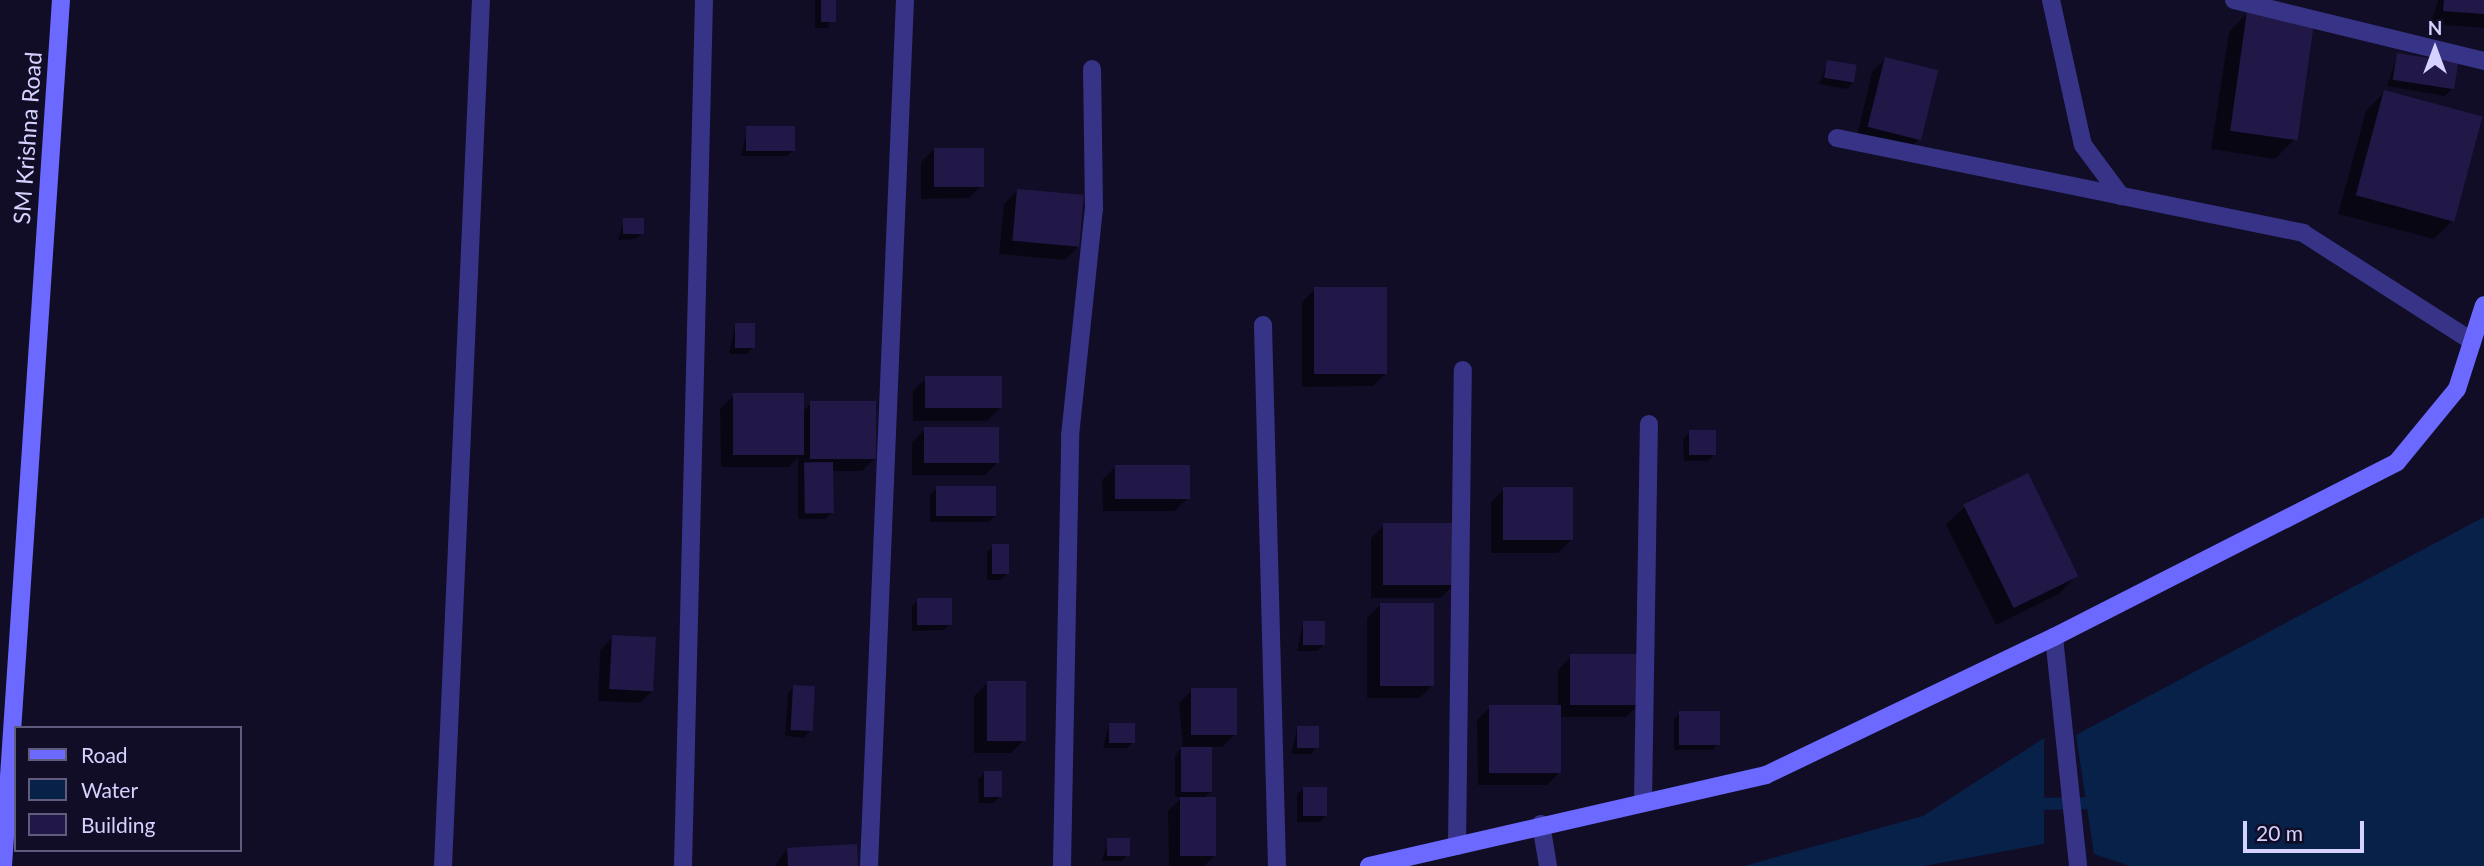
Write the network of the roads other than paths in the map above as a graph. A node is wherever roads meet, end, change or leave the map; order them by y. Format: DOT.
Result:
graph roads {
  1 [pos="61,0"];
  2 [pos="481,0"];
  3 [pos="704,0"];
  4 [pos="905,0"];
  5 [pos="2051,0"];
  6 [pos="2234,0"];
  7 [pos="2484,61"];
  8 [pos="1092,69"];
  9 [pos="1837,138"];
  10 [pos="2121,196"];
  11 [pos="2484,305"];
  12 [pos="1263,325"];
  13 [pos="2472,341"];
  14 [pos="1463,370"];
  15 [pos="1649,424"];
  16 [pos="2054,637"];
  17 [pos="1643,801"];
  18 [pos="1541,824"];
  19 [pos="1457,846"];
  20 [pos="2078,862"];
  21 [pos="3,866"];
  22 [pos="443,866"];
  23 [pos="683,866"];
  24 [pos="869,866"];
  25 [pos="1062,866"];
  26 [pos="1277,866"];
  27 [pos="1369,866"];
  28 [pos="1548,866"];
  1 -- 21 [label="street, SM Krishna Road"];
  2 -- 22 [label="street"];
  3 -- 23 [label="street"];
  4 -- 24 [label="street"];
  5 -- 10 [label="street"];
  6 -- 7 [label="street"];
  8 -- 25 [label="street"];
  9 -- 10 [label="street"];
  10 -- 13 [label="street"];
  11 -- 13 [label="street"];
  12 -- 26 [label="street"];
  13 -- 16 [label="street"];
  14 -- 19 [label="street"];
  15 -- 17 [label="street"];
  16 -- 17 [label="street"];
  16 -- 20 [label="street"];
  17 -- 18 [label="street"];
  18 -- 19 [label="street"];
  18 -- 28 [label="street"];
  19 -- 27 [label="street"];
}
